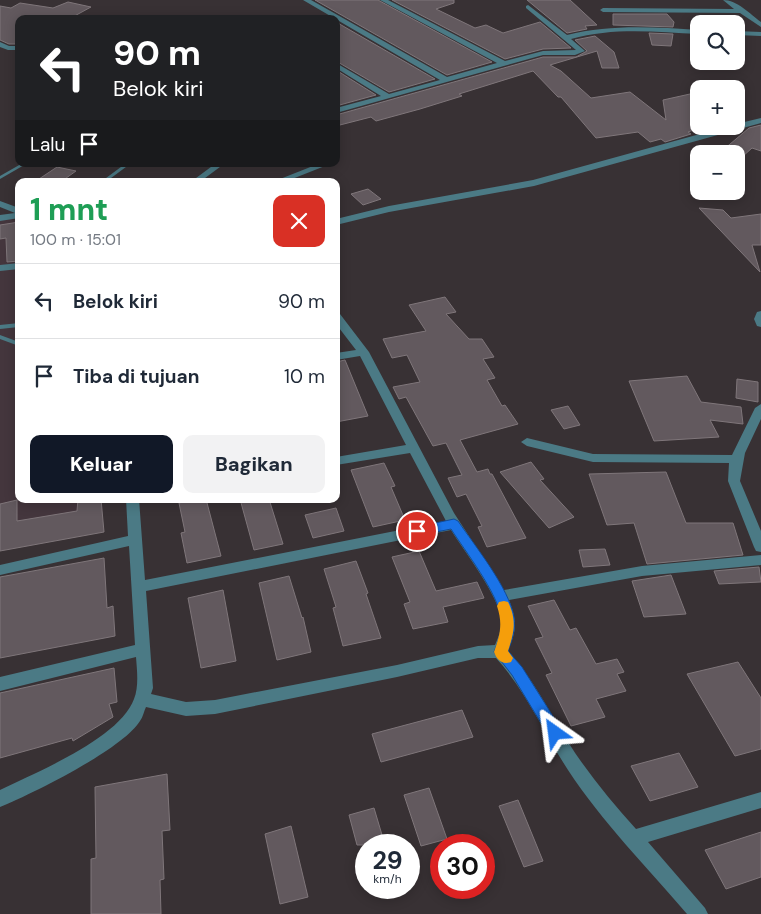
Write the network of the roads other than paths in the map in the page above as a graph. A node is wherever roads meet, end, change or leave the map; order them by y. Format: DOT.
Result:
graph roads {
  1 [pos="306,0"];
  2 [pos="383,0"];
  3 [pos="726,0"];
  4 [pos="528,7"];
  5 [pos="603,10"];
  6 [pos="742,11"];
  7 [pos="332,15"];
  8 [pos="340,19"];
  9 [pos="761,25"];
  10 [pos="690,32"];
  11 [pos="745,33"];
  12 [pos="761,34"];
  13 [pos="565,38"];
  14 [pos="0,44"];
  15 [pos="15,48"];
  16 [pos="504,64"];
  17 [pos="340,67"];
  18 [pos="446,80"];
  19 [pos="387,96"];
  20 [pos="340,110"];
  21 [pos="761,120"];
  22 [pos="19,167"];
  23 [pos="124,167"];
  24 [pos="216,167"];
  25 [pos="318,167"];
  26 [pos="0,178"];
  27 [pos="108,178"];
  28 [pos="200,178"];
  29 [pos="287,178"];
  30 [pos="0,204"];
  31 [pos="15,210"];
  32 [pos="15,216"];
  33 [pos="0,218"];
  34 [pos="340,221"];
  35 [pos="15,266"];
  36 [pos="0,268"];
  37 [pos="761,314"];
  38 [pos="340,321"];
  39 [pos="761,324"];
  40 [pos="15,325"];
  41 [pos="0,328"];
  42 [pos="0,338"];
  43 [pos="15,343"];
  44 [pos="363,352"];
  45 [pos="340,356"];
  46 [pos="761,408"];
  47 [pos="527,442"];
  48 [pos="415,448"];
  49 [pos="735,459"];
  50 [pos="340,460"];
  51 [pos="132,503"];
  52 [pos="454,524"];
  53 [pos="134,540"];
  54 [pos="761,547"];
  55 [pos="761,560"];
  56 [pos="0,570"];
  57 [pos="138,587"];
  58 [pos="500,596"];
  59 [pos="143,648"];
  60 [pos="500,652"];
  61 [pos="0,684"];
  62 [pos="142,699"];
  63 [pos="0,798"];
  64 [pos="761,800"];
  65 [pos="632,838"];
  66 [pos="698,914"];
  1 -- 7 [label="street"];
  2 -- 16 [label="street"];
  3 -- 6 [label="street"];
  4 -- 13 [label="street"];
  5 -- 6 [label="street"];
  6 -- 9 [label="street"];
  8 -- 18 [label="street"];
  10 -- 13 [label="street"];
  11 -- 12 [label="street"];
  13 -- 16 [label="street"];
  14 -- 15 [label="street"];
  16 -- 18 [label="street"];
  17 -- 19 [label="street"];
  18 -- 19 [label="street"];
  19 -- 20 [label="street"];
  21 -- 34 [label="street"];
  22 -- 26 [label="lane"];
  23 -- 27 [label="lane"];
  24 -- 28 [label="street"];
  25 -- 29 [label="street"];
  30 -- 31 [label="street"];
  32 -- 33 [label="street"];
  35 -- 36 [label="street"];
  37 -- 39 [label="street"];
  38 -- 44 [label="street"];
  40 -- 41 [label="lane"];
  42 -- 43 [label="lane"];
  44 -- 45 [label="street"];
  44 -- 48 [label="street"];
  46 -- 49 [label="street"];
  47 -- 49 [label="street"];
  48 -- 50 [label="street"];
  48 -- 52 [label="street"];
  49 -- 54 [label="street"];
  51 -- 53 [label="street"];
  52 -- 57 [label="street"];
  52 -- 58 [label="street"];
  53 -- 56 [label="street"];
  53 -- 57 [label="street"];
  55 -- 58 [label="street"];
  57 -- 59 [label="street"];
  58 -- 60 [label="street"];
  59 -- 61 [label="street"];
  59 -- 62 [label="street"];
  60 -- 62 [label="street"];
  60 -- 65 [label="street"];
  62 -- 63 [label="street"];
  64 -- 65 [label="street"];
  65 -- 66 [label="street"];
}
